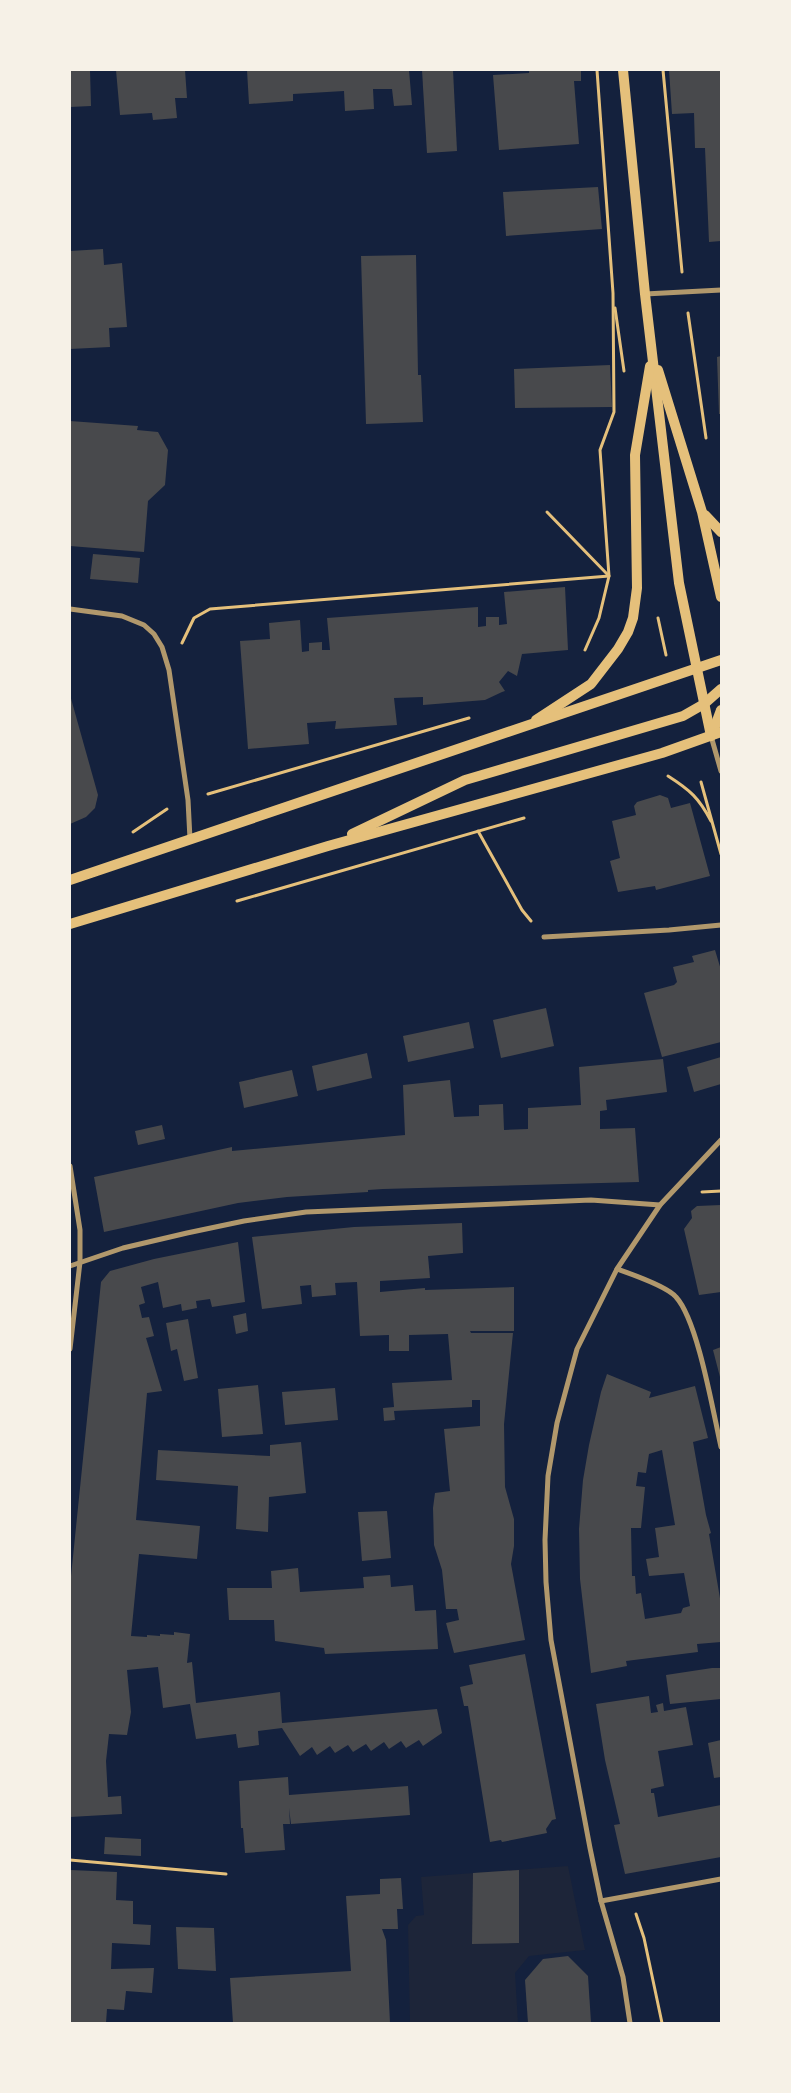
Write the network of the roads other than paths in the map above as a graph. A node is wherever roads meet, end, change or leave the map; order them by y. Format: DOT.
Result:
graph roads {
  1 [pos="623,70"];
  2 [pos="721,290"];
  3 [pos="645,294"];
  4 [pos="652,353"];
  5 [pos="702,512"];
  6 [pos="721,532"];
  7 [pos="721,597"];
  8 [pos="70,609"];
  9 [pos="721,660"];
  10 [pos="696,668"];
  11 [pos="721,689"];
  12 [pos="704,704"];
  13 [pos="721,710"];
  14 [pos="524,728"];
  15 [pos="716,734"];
  16 [pos="721,771"];
  17 [pos="190,839"];
  18 [pos="328,846"];
  19 [pos="70,880"];
  20 [pos="70,924"];
  21 [pos="721,925"];
  22 [pos="544,937"];
  23 [pos="721,1140"];
  24 [pos="70,1166"];
  25 [pos="660,1205"];
  26 [pos="80,1262"];
  27 [pos="70,1266"];
  28 [pos="617,1269"];
  29 [pos="70,1349"];
  30 [pos="721,1447"];
  31 [pos="721,1879"];
  32 [pos="602,1901"];
  33 [pos="630,2023"];
  1 -- 3 [label="main road"];
  2 -- 3 [label="street"];
  3 -- 4 [label="main road"];
  4 -- 5 [label="main road"];
  4 -- 10 [label="main road"];
  4 -- 14 [label="main road"];
  5 -- 6 [label="main road"];
  5 -- 7 [label="main road"];
  8 -- 17 [label="street"];
  9 -- 10 [label="main road"];
  10 -- 12 [label="main road"];
  10 -- 14 [label="main road"];
  11 -- 12 [label="main road"];
  12 -- 15 [label="main road"];
  12 -- 18 [label="main road"];
  13 -- 15 [label="main road"];
  14 -- 17 [label="main road"];
  15 -- 16 [label="street"];
  15 -- 18 [label="main road"];
  17 -- 19 [label="main road"];
  18 -- 20 [label="main road"];
  21 -- 22 [label="street"];
  23 -- 25 [label="street"];
  24 -- 26 [label="street"];
  25 -- 26 [label="street"];
  25 -- 28 [label="street"];
  26 -- 27 [label="street"];
  26 -- 29 [label="street"];
  28 -- 30 [label="street"];
  28 -- 32 [label="street"];
  31 -- 32 [label="street"];
  32 -- 33 [label="street"];
}
